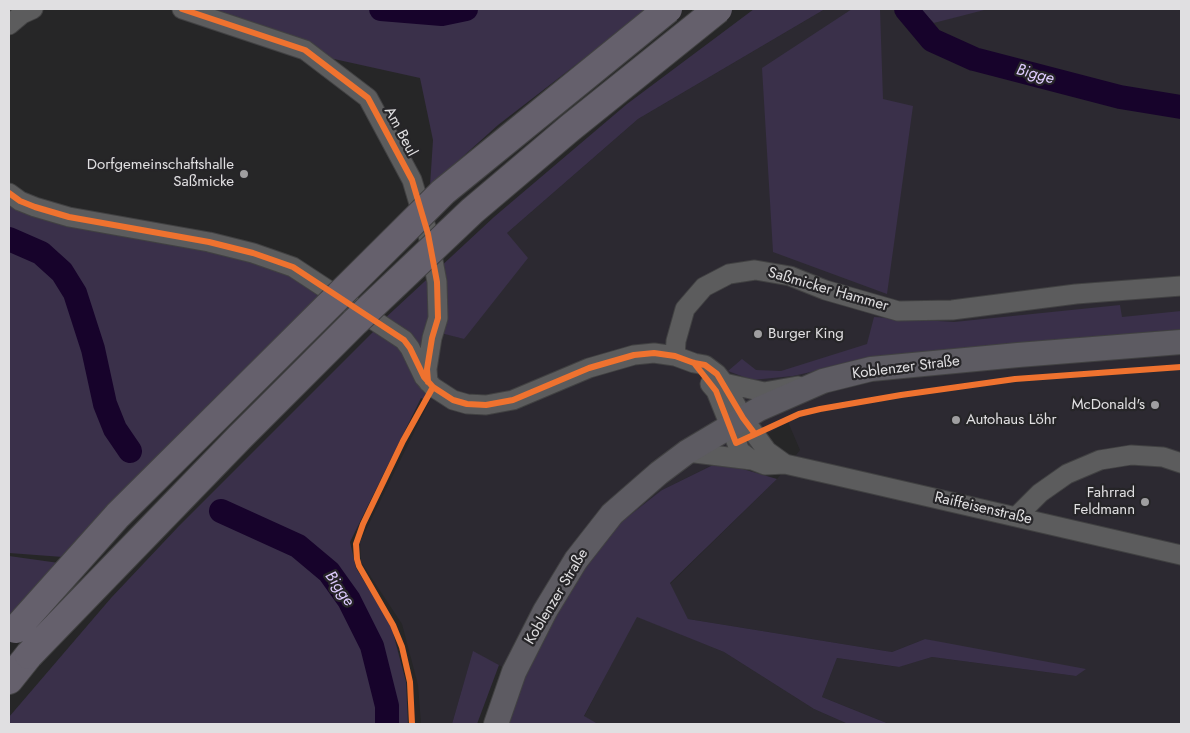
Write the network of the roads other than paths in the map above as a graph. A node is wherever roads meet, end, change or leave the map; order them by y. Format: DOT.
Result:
graph roads {
  1 [pos="33,9"];
  2 [pos="182,9"];
  3 [pos="668,9"];
  4 [pos="718,9"];
  5 [pos="9,25"];
  6 [pos="9,194"];
  7 [pos="1181,286"];
  8 [pos="1181,342"];
  9 [pos="675,356"];
  10 [pos="694,363"];
  11 [pos="824,381"];
  12 [pos="724,383"];
  13 [pos="431,384"];
  14 [pos="736,422"];
  15 [pos="687,452"];
  16 [pos="752,460"];
  17 [pos="1181,463"];
  18 [pos="784,464"];
  19 [pos="1017,516"];
  20 [pos="1181,555"];
  21 [pos="12,633"];
  22 [pos="9,680"];
  23 [pos="496,724"];
  1 -- 5 [label="street"];
  2 -- 13 [label="street, Am Beul"];
  3 -- 21 [label="highway, bridge"];
  4 -- 22 [label="highway, bridge"];
  6 -- 13 [label="street"];
  7 -- 9 [label="street, Saßmicker Hammer"];
  8 -- 11 [label="main road, Koblenzer Straße"];
  9 -- 10 [label="street"];
  9 -- 13 [label="street"];
  10 -- 12 [label="street"];
  10 -- 14 [label="street"];
  11 -- 12 [label="street"];
  11 -- 14 [label="main road, Koblenzer Straße"];
  12 -- 14 [label="street"];
  14 -- 15 [label="main road, Koblenzer Straße"];
  14 -- 16 [label="street"];
  14 -- 18 [label="street, Raiffeisenstraße"];
  15 -- 16 [label="street, Raiffeisenstraße"];
  15 -- 23 [label="main road, Koblenzer Straße"];
  16 -- 18 [label="street, Raiffeisenstraße"];
  17 -- 19 [label="street"];
  18 -- 19 [label="street, Raiffeisenstraße"];
  19 -- 20 [label="street, Raiffeisenstraße"];
}
